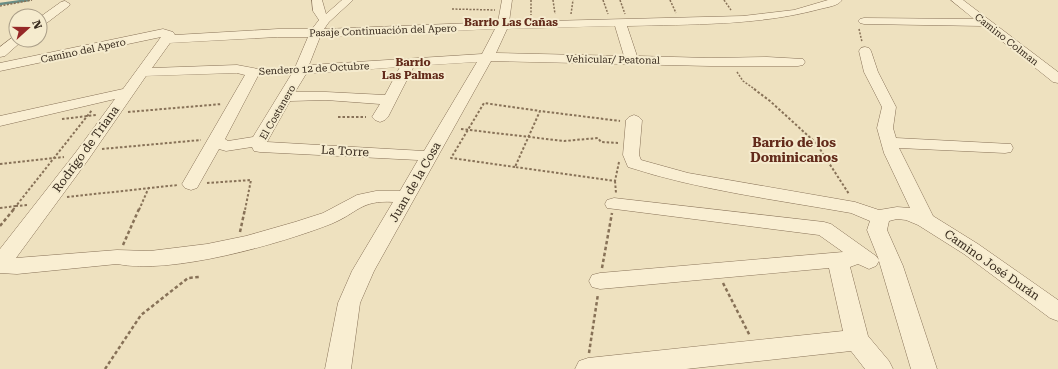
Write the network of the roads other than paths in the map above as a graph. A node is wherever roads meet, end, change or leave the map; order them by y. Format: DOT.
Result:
graph roads {
  1 [pos="317,0"];
  2 [pos="348,0"];
  3 [pos="837,0"];
  4 [pos="956,0"];
  5 [pos="65,4"];
  6 [pos="505,12"];
  7 [pos="48,16"];
  8 [pos="325,20"];
  9 [pos="864,21"];
  10 [pos="619,23"];
  11 [pos="987,23"];
  12 [pos="315,33"];
  13 [pos="167,36"];
  14 [pos="8,47"];
  15 [pos="865,51"];
  16 [pos="0,53"];
  17 [pos="486,57"];
  18 [pos="631,59"];
  19 [pos="410,62"];
  20 [pos="798,62"];
  21 [pos="0,67"];
  22 [pos="301,70"];
  23 [pos="142,72"];
  24 [pos="1058,79"];
  25 [pos="128,92"];
  26 [pos="286,97"];
  27 [pos="388,100"];
  28 [pos="380,117"];
  29 [pos="0,121"];
  30 [pos="630,121"];
  31 [pos="219,142"];
  32 [pos="889,143"];
  33 [pos="260,144"];
  34 [pos="1005,148"];
  35 [pos="430,156"];
  36 [pos="191,184"];
  37 [pos="406,198"];
  38 [pos="614,204"];
  39 [pos="880,218"];
  40 [pos="925,220"];
  41 [pos="838,260"];
  42 [pos="869,261"];
  43 [pos="6,265"];
  44 [pos="892,266"];
  45 [pos="600,281"];
  46 [pos="1058,312"];
  47 [pos="857,340"];
  48 [pos="338,369"];
  49 [pos="588,369"];
  50 [pos="880,369"];
  51 [pos="924,369"];
  1 -- 8 [label="street"];
  2 -- 8 [label="street"];
  3 -- 10 [label="street, Pasaje Continuación del Apero"];
  4 -- 11 [label="street, Camino Colman"];
  5 -- 7 [label="street"];
  6 -- 10 [label="street, Pasaje Continuación del Apero"];
  6 -- 12 [label="street, Pasaje Continuación del Apero"];
  6 -- 17 [label="street, Juan de la Cosa"];
  8 -- 12 [label="street"];
  9 -- 11 [label="street"];
  10 -- 18 [label="street"];
  11 -- 24 [label="street, Camino Colman"];
  12 -- 13 [label="street, Pasaje Continuación del Apero"];
  12 -- 22 [label="street, El Costanero"];
  13 -- 21 [label="street, Camino del Apero"];
  13 -- 23 [label="street, Rodrigo de Triana"];
  14 -- 16 [label="street"];
  15 -- 32 [label="street"];
  17 -- 18 [label="street, Vehicular/ Peatonal"];
  17 -- 19 [label="street, Sendero 12 de Octubre"];
  17 -- 35 [label="street, Juan de la Cosa"];
  18 -- 20 [label="street, Vehicular/ Peatonal"];
  19 -- 22 [label="street, Sendero 12 de Octubre"];
  19 -- 27 [label="street"];
  22 -- 26 [label="street, El Costanero"];
  23 -- 25 [label="street, Rodrigo de Triana"];
  23 -- 31 [label="street, Sendero 12 de Octubre"];
  25 -- 29 [label="street"];
  25 -- 43 [label="street, Rodrigo de Triana"];
  26 -- 27 [label="street"];
  26 -- 33 [label="street, El Costanero"];
  27 -- 28 [label="street"];
  30 -- 39 [label="street"];
  31 -- 33 [label="street, La Torre"];
  31 -- 36 [label="street"];
  32 -- 34 [label="street"];
  32 -- 40 [label="street"];
  33 -- 35 [label="street, La Torre"];
  35 -- 37 [label="street, Juan de la Cosa"];
  37 -- 43 [label="street"];
  37 -- 48 [label="street, Juan de la Cosa"];
  38 -- 42 [label="street"];
  39 -- 40 [label="street, Camino José Durán"];
  39 -- 44 [label="street"];
  40 -- 46 [label="street, Camino José Durán"];
  41 -- 42 [label="street"];
  41 -- 45 [label="street"];
  41 -- 47 [label="street"];
  42 -- 44 [label="street"];
  44 -- 51 [label="street"];
  47 -- 49 [label="street"];
  47 -- 50 [label="street"];
}
